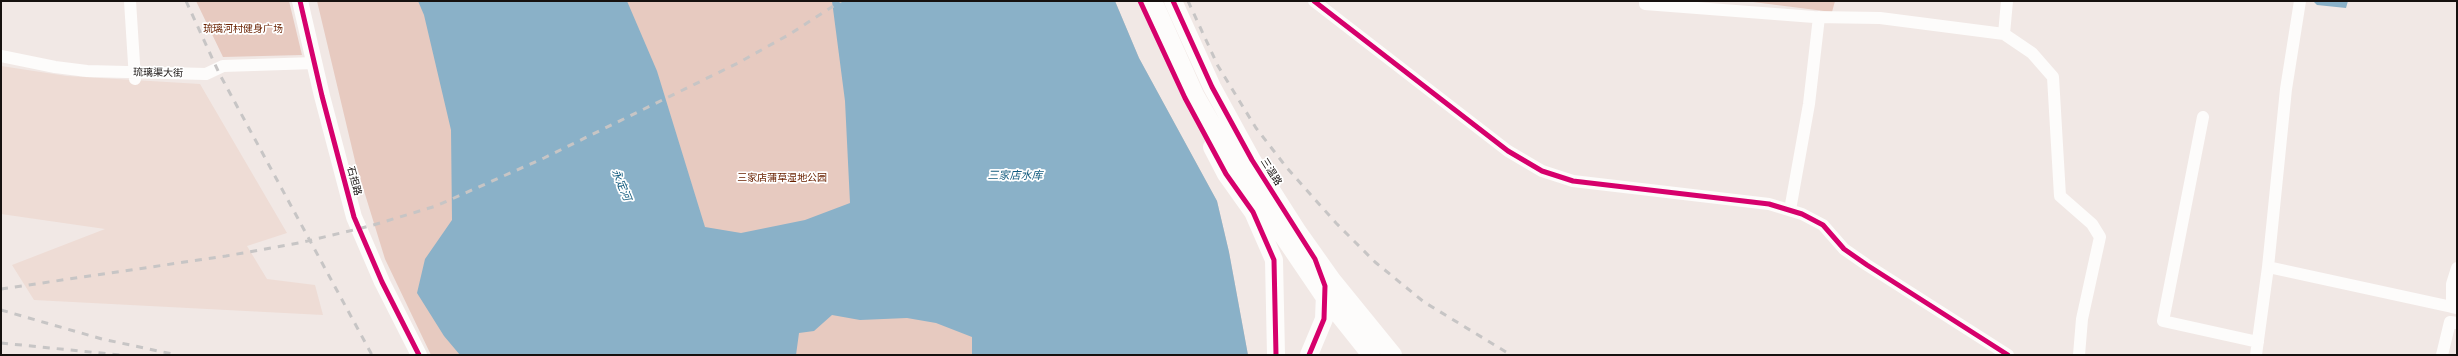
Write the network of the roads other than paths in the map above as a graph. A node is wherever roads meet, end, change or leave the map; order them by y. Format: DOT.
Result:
graph roads {
  1 [pos="130,1"];
  2 [pos="300,1"];
  3 [pos="1140,1"];
  4 [pos="1153,1"];
  5 [pos="1173,1"];
  6 [pos="1314,1"];
  7 [pos="1646,1"];
  8 [pos="2007,1"];
  9 [pos="2300,1"];
  10 [pos="1819,17"];
  11 [pos="2004,34"];
  12 [pos="1,56"];
  13 [pos="315,63"];
  14 [pos="135,76"];
  15 [pos="2203,117"];
  16 [pos="1790,210"];
  17 [pos="1298,232"];
  18 [pos="2268,267"];
  19 [pos="2457,268"];
  20 [pos="2454,307"];
  21 [pos="2457,323"];
  22 [pos="2258,342"];
  23 [pos="419,355"];
  24 [pos="1276,355"];
  25 [pos="1310,355"];
  26 [pos="1372,355"];
  27 [pos="1393,355"];
  28 [pos="2008,355"];
  29 [pos="2079,355"];
  30 [pos="2256,355"];
  31 [pos="2442,355"];
  1 -- 14 [label="street"];
  2 -- 13 [label="main road, 石担路"];
  3 -- 24 [label="highway"];
  4 -- 26 [label="highway"];
  5 -- 17 [label="highway"];
  6 -- 16 [label="street"];
  7 -- 10 [label="street"];
  8 -- 11 [label="street"];
  9 -- 18 [label="street"];
  10 -- 11 [label="street"];
  10 -- 16 [label="street"];
  11 -- 29 [label="street"];
  12 -- 14 [label="street, 琉璃渠大街"];
  13 -- 14 [label="street, 琉璃渠大街"];
  13 -- 23 [label="main road, 石担路"];
  15 -- 22 [label="street"];
  16 -- 28 [label="street"];
  17 -- 25 [label="highway"];
  17 -- 27 [label="highway"];
  18 -- 20 [label="street"];
  18 -- 22 [label="street"];
  19 -- 20 [label="street"];
  21 -- 31 [label="street"];
  22 -- 30 [label="street"];
}
